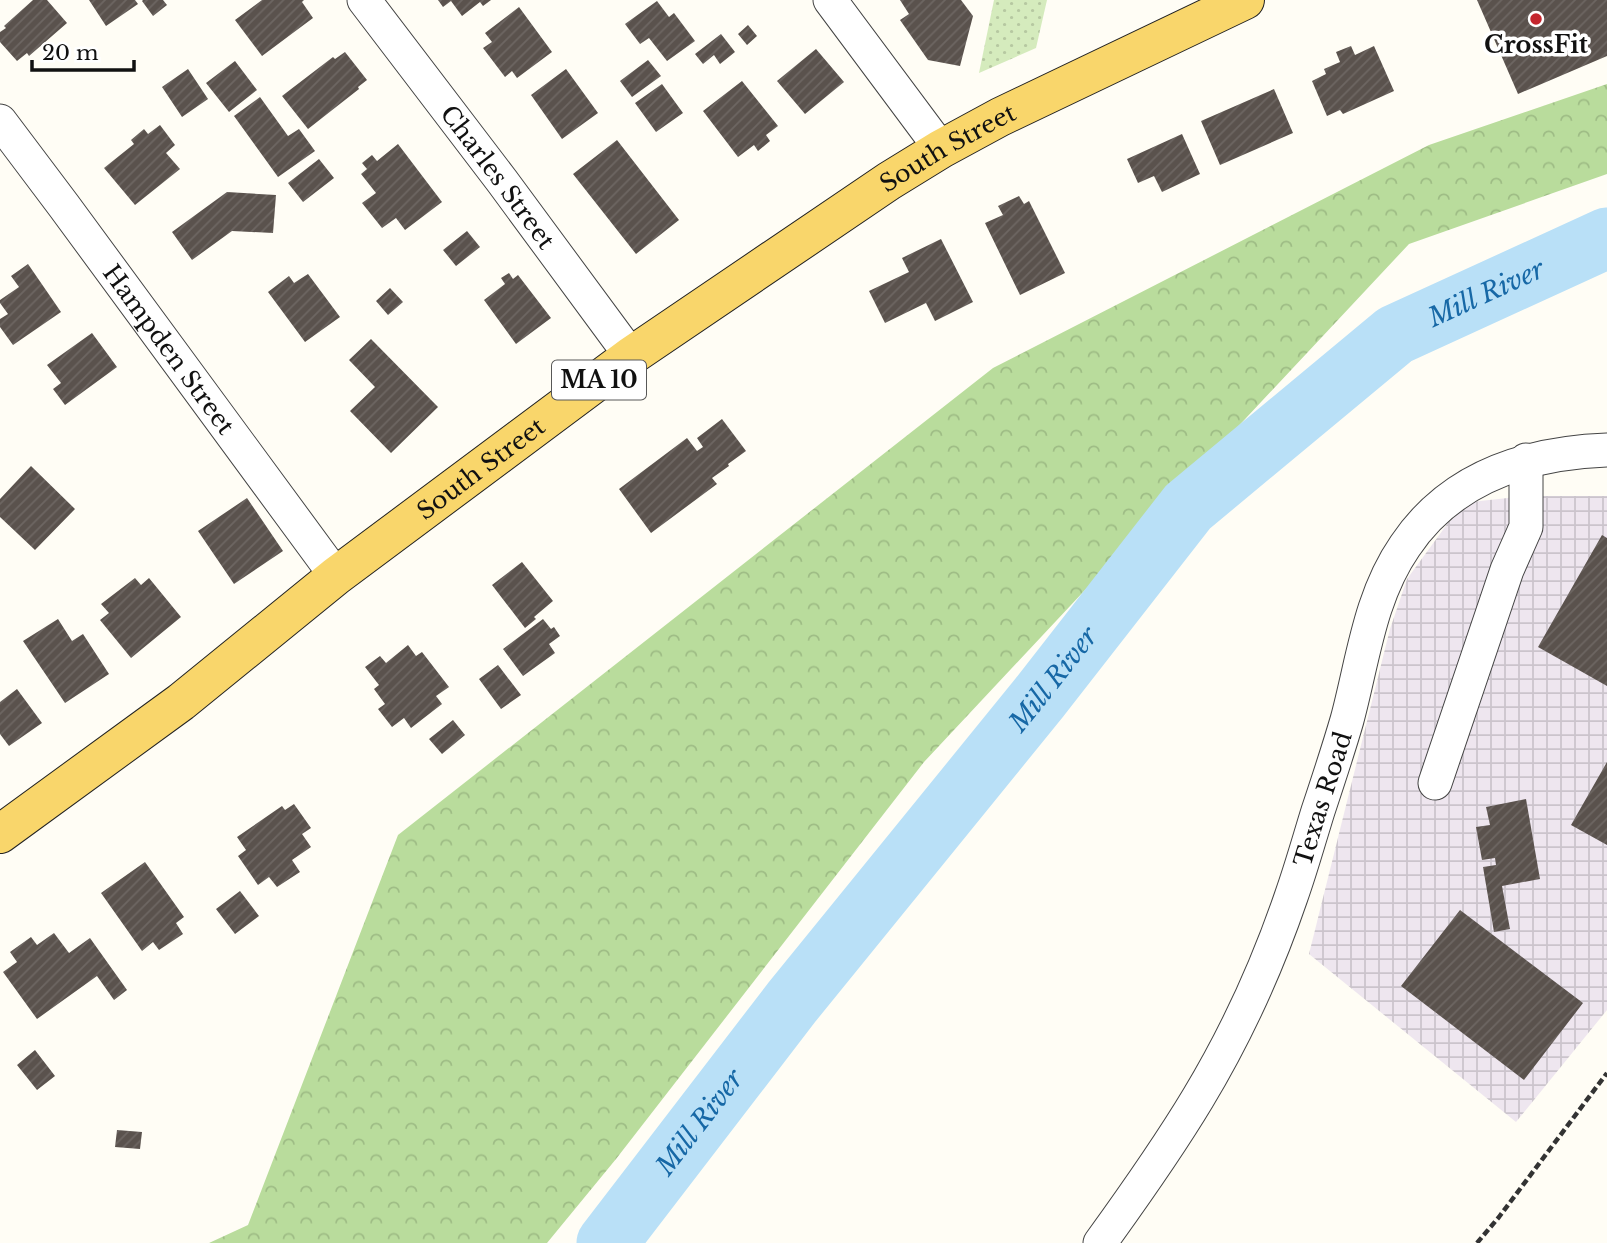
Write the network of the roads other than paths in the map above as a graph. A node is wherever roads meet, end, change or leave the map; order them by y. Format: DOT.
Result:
graph roads {
  1 [pos="364,0"];
  2 [pos="830,0"];
  3 [pos="1245,0"];
  4 [pos="0,121"];
  5 [pos="941,149"];
  6 [pos="631,356"];
  7 [pos="1607,450"];
  8 [pos="1526,460"];
  9 [pos="336,576"];
  10 [pos="1435,783"];
  11 [pos="0,835"];
  12 [pos="1100,1243"];
  1 -- 6 [label="street, Charles Street"];
  2 -- 5 [label="street"];
  3 -- 5 [label="main road, South Street / MA 10"];
  4 -- 9 [label="street, Hampden Street"];
  5 -- 6 [label="main road, South Street / MA 10"];
  6 -- 9 [label="main road, South Street / MA 10"];
  7 -- 8 [label="street, Texas Road"];
  8 -- 10 [label="street"];
  8 -- 12 [label="street, Texas Road"];
  9 -- 11 [label="main road, South Street / MA 10"];
}
